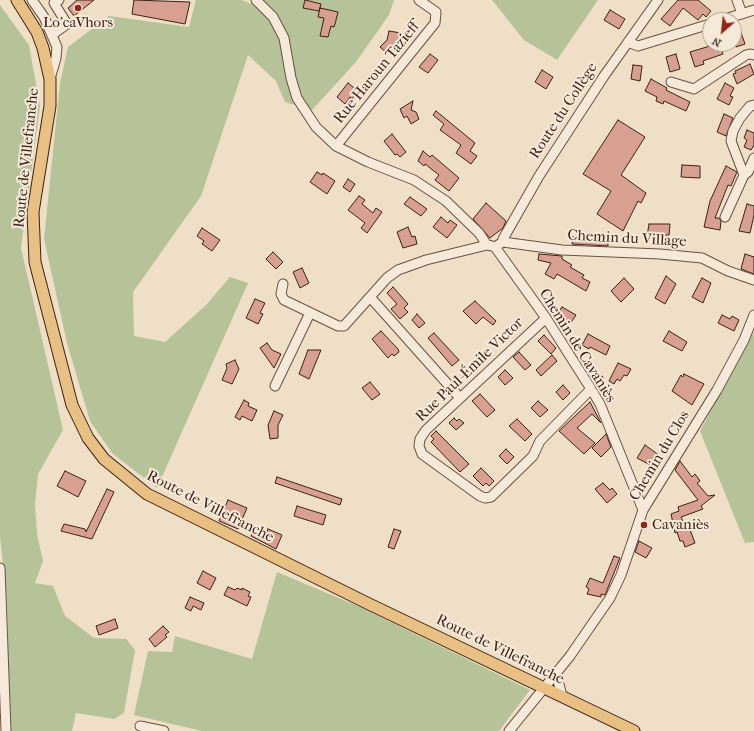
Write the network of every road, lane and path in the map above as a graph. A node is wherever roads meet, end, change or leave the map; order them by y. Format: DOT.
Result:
graph roads {
  1 [pos="16,0"];
  2 [pos="32,0"];
  3 [pos="59,0"];
  4 [pos="256,0"];
  5 [pos="420,0"];
  6 [pos="658,0"];
  7 [pos="737,0"];
  8 [pos="754,10"];
  9 [pos="741,12"];
  10 [pos="742,14"];
  11 [pos="702,26"];
  12 [pos="53,34"];
  13 [pos="628,42"];
  14 [pos="754,55"];
  15 [pos="50,79"];
  16 [pos="670,82"];
  17 [pos="754,105"];
  18 [pos="336,146"];
  19 [pos="754,158"];
  20 [pos="744,175"];
  21 [pos="725,216"];
  22 [pos="495,245"];
  23 [pos="754,280"];
  24 [pos="283,284"];
  25 [pos="370,297"];
  26 [pos="310,313"];
  27 [pos="754,315"];
  28 [pos="546,318"];
  29 [pos="275,386"];
  30 [pos="592,389"];
  31 [pos="460,398"];
  32 [pos="643,510"];
  33 [pos="0,568"];
  34 [pos="556,673"];
  35 [pos="543,687"];
  36 [pos="562,696"];
  37 [pos="140,726"];
  38 [pos="6,731"];
  39 [pos="164,731"];
  40 [pos="509,731"];
  41 [pos="634,731"];
  1 -- 15 [label="main road, Route de Villefranche"];
  2 -- 12 [label="street"];
  3 -- 12 [label="street"];
  4 -- 18 [label="street, Chemin de Cavaniès"];
  5 -- 18 [label="street, Rue Haroun Tazieff"];
  6 -- 13 [label="street, Route du Collège"];
  7 -- 9 [label="street"];
  8 -- 10 [label="street"];
  11 -- 13 [label="street"];
  12 -- 15 [label="street"];
  13 -- 22 [label="street, Route du Collège"];
  14 -- 16 [label="street"];
  15 -- 35 [label="main road, Route de Villefranche"];
  17 -- 20 [label="street"];
  18 -- 22 [label="street, Chemin de Cavaniès"];
  19 -- 20 [label="street"];
  20 -- 21 [label="street"];
  22 -- 23 [label="street, Chemin du Village"];
  22 -- 25 [label="street"];
  22 -- 28 [label="street, Chemin de Cavaniès"];
  24 -- 26 [label="street"];
  25 -- 26 [label="street"];
  25 -- 31 [label="street"];
  26 -- 29 [label="street"];
  27 -- 32 [label="street, Chemin du Clos"];
  28 -- 30 [label="street, Chemin de Cavaniès"];
  28 -- 31 [label="street, Rue Paul-Émile Victor"];
  30 -- 31 [label="street, Rue Paul-Émile Victor"];
  30 -- 32 [label="street, Chemin de Cavaniès"];
  32 -- 34 [label="street, Chemin du Clos"];
  33 -- 38 [label="street"];
  34 -- 35 [label="street, Chemin du Clos"];
  34 -- 36 [label="street"];
  35 -- 36 [label="main road, Route de Villefranche"];
  35 -- 40 [label="street, Chemin du Clos"];
  36 -- 41 [label="main road, Route de Villefranche"];
  37 -- 39 [label="street"];
}
